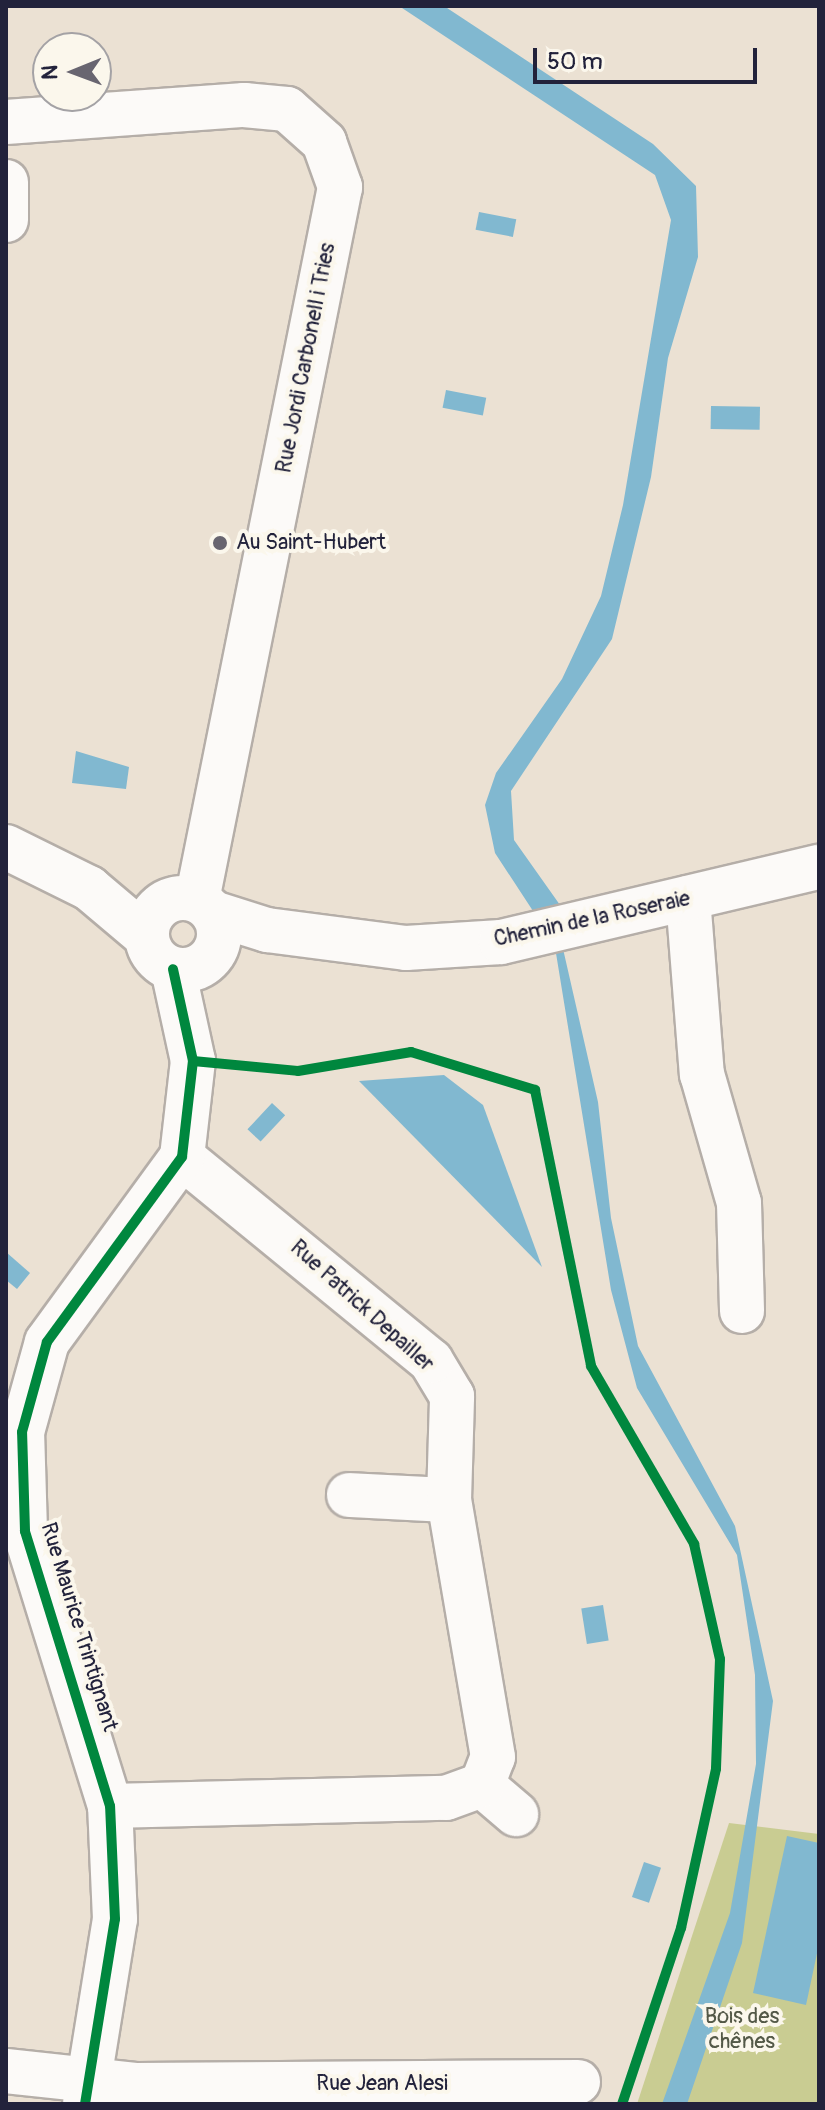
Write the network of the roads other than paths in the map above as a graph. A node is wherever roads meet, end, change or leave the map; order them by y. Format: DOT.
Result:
graph roads {
  1 [pos="6,122"];
  2 [pos="6,182"];
  3 [pos="6,220"];
  4 [pos="6,847"];
  5 [pos="819,867"];
  6 [pos="688,898"];
  7 [pos="187,935"];
  8 [pos="182,1157"];
  9 [pos="742,1311"];
  10 [pos="19,1385"];
  11 [pos="349,1495"];
  12 [pos="449,1500"];
  13 [pos="482,1785"];
  14 [pos="110,1806"];
  15 [pos="516,1814"];
  16 [pos="6,2071"];
  17 [pos="578,2082"];
  18 [pos="88,2092"];
  19 [pos="393,2094"];
  1 -- 7 [label="street, Rue Jordi Carbonell i Tries"];
  2 -- 3 [label="street"];
  4 -- 7 [label="street, Chemin de la Roseraie"];
  5 -- 6 [label="street, Chemin de la Roseraie"];
  6 -- 7 [label="street, Chemin de la Roseraie"];
  6 -- 9 [label="street"];
  7 -- 8 [label="street, Rue Maurice Trintignant"];
  8 -- 10 [label="street, Rue Maurice Trintignant"];
  8 -- 12 [label="street, Rue Patrick Depailler"];
  10 -- 14 [label="street, Rue Maurice Trintignant"];
  11 -- 12 [label="street"];
  12 -- 13 [label="street, Rue Patrick Depailler"];
  13 -- 14 [label="street"];
  13 -- 15 [label="street"];
  14 -- 18 [label="street, Rue Maurice Trintignant"];
  16 -- 18 [label="street, Rue Jean Alesi"];
  17 -- 19 [label="street, Rue Jean Alesi"];
  18 -- 19 [label="street, Rue Jean Alesi"];
}
